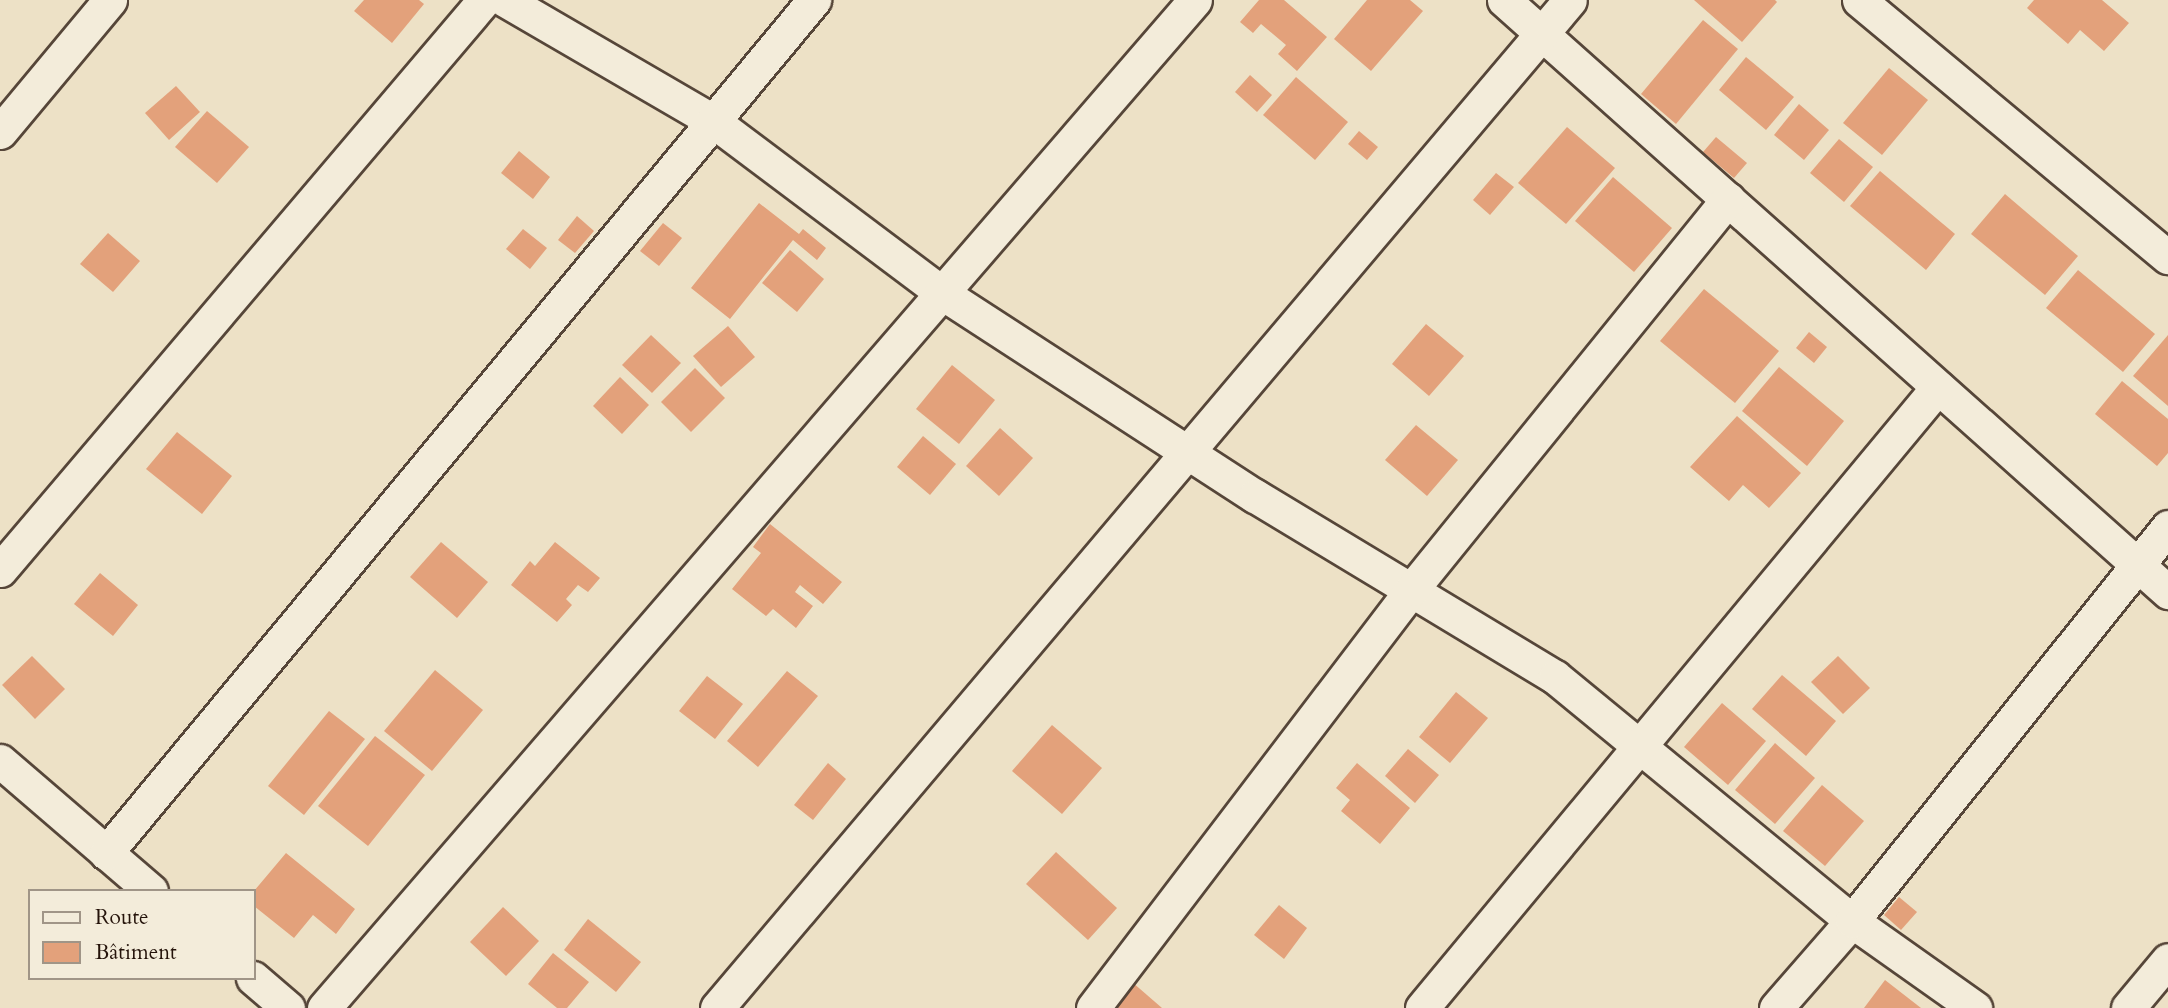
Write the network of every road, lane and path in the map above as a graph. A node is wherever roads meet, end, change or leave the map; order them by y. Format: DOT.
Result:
graph roads {
  1 [pos="110,0"];
  2 [pos="484,0"];
  3 [pos="505,0"];
  4 [pos="814,0"];
  5 [pos="1195,0"];
  6 [pos="1504,0"];
  7 [pos="1570,0"];
  8 [pos="1859,0"];
  9 [pos="1542,33"];
  10 [pos="713,121"];
  11 [pos="0,132"];
  12 [pos="1728,199"];
  13 [pos="2168,257"];
  14 [pos="942,293"];
  15 [pos="1937,387"];
  16 [pos="1187,453"];
  17 [pos="2168,527"];
  18 [pos="2136,564"];
  19 [pos="0,570"];
  20 [pos="1412,589"];
  21 [pos="2168,592"];
  22 [pos="1642,746"];
  23 [pos="0,761"];
  24 [pos="106,853"];
  25 [pos="149,889"];
  26 [pos="1852,921"];
  27 [pos="2168,960"];
  28 [pos="255,980"];
  29 [pos="288,1008"];
  30 [pos="324,1008"];
  31 [pos="717,1008"];
  32 [pos="1093,1008"];
  33 [pos="1422,1008"];
  34 [pos="1776,1008"];
  35 [pos="1975,1008"];
  36 [pos="2129,1008"];
  1 -- 11 [label="street"];
  2 -- 19 [label="street"];
  3 -- 10 [label="street"];
  4 -- 10 [label="street"];
  5 -- 14 [label="street"];
  6 -- 9 [label="street"];
  7 -- 9 [label="street"];
  8 -- 13 [label="street"];
  9 -- 12 [label="street"];
  9 -- 16 [label="street"];
  10 -- 14 [label="street"];
  10 -- 24 [label="street"];
  12 -- 15 [label="street"];
  12 -- 20 [label="street"];
  14 -- 16 [label="street"];
  14 -- 30 [label="street"];
  15 -- 18 [label="street"];
  15 -- 22 [label="street"];
  16 -- 20 [label="street"];
  16 -- 31 [label="street"];
  17 -- 18 [label="street"];
  18 -- 21 [label="street"];
  18 -- 26 [label="street"];
  20 -- 22 [label="street"];
  20 -- 32 [label="street"];
  22 -- 26 [label="street"];
  22 -- 33 [label="street"];
  23 -- 24 [label="street"];
  24 -- 25 [label="street"];
  26 -- 34 [label="street"];
  26 -- 35 [label="street"];
  27 -- 36 [label="street"];
  28 -- 29 [label="street"];
}
